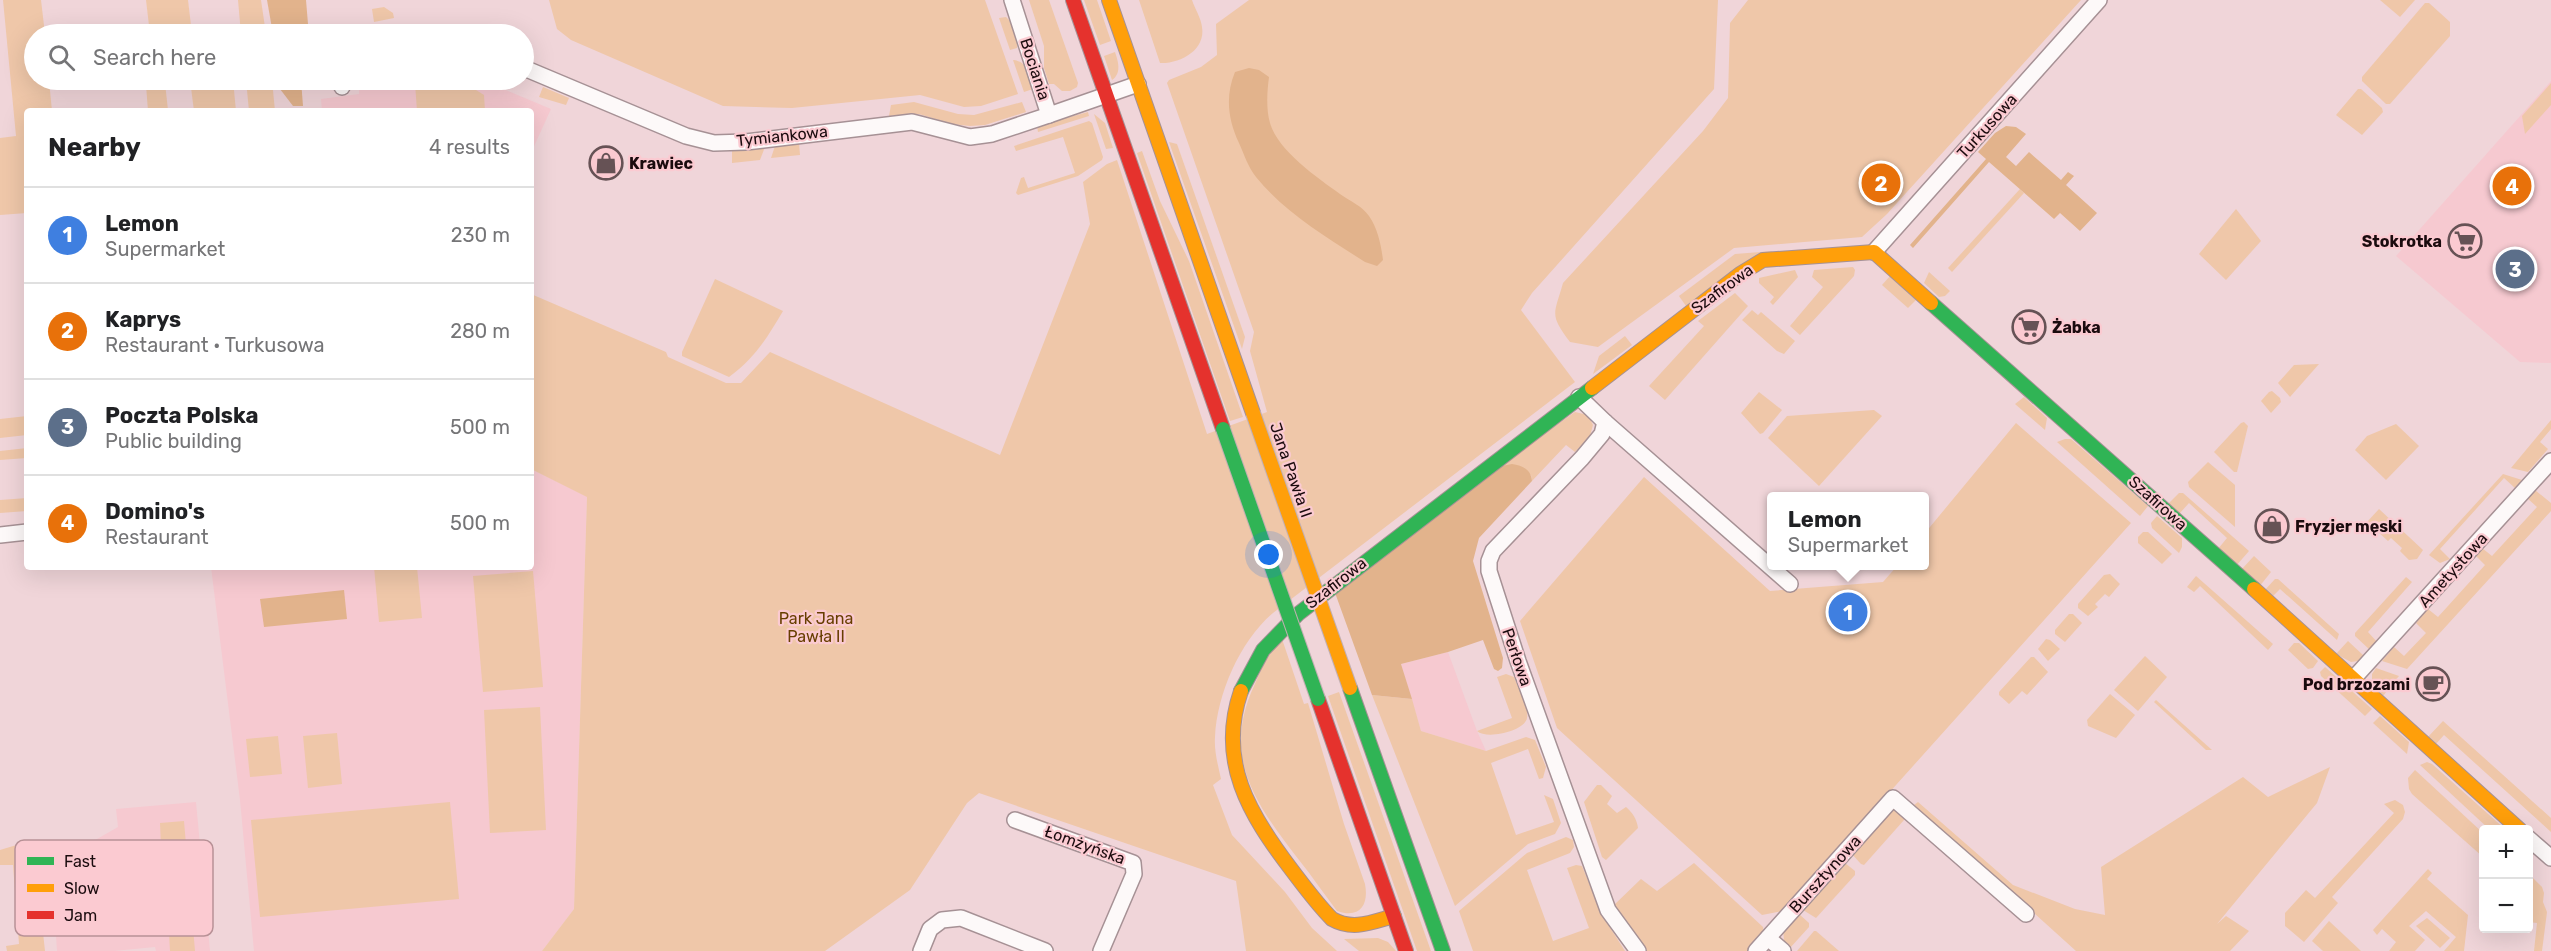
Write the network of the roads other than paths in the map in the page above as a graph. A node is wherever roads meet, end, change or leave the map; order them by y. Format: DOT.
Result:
graph roads {
  1 [pos="1012,0"];
  2 [pos="1073,0"];
  3 [pos="1109,0"];
  4 [pos="2099,0"];
  5 [pos="534,72"];
  6 [pos="1138,84"];
  7 [pos="1107,95"];
  8 [pos="1049,115"];
  9 [pos="1874,252"];
  10 [pos="1579,397"];
  11 [pos="1605,422"];
  12 [pos="2548,472"];
  13 [pos="24,532"];
  14 [pos="0,535"];
  15 [pos="1767,564"];
  16 [pos="1774,570"];
  17 [pos="1790,584"];
  18 [pos="2354,678"];
  19 [pos="1015,820"];
  20 [pos="2515,825"];
  21 [pos="2533,842"];
  22 [pos="2551,858"];
  23 [pos="2026,914"];
  24 [pos="1394,916"];
  25 [pos="1768,938"];
  26 [pos="921,951"];
  27 [pos="1045,951"];
  28 [pos="1101,951"];
  29 [pos="1406,951"];
  30 [pos="1443,951"];
  31 [pos="1638,951"];
  32 [pos="1756,951"];
  33 [pos="1783,951"];
  1 -- 8 [label="street, Bociania"];
  2 -- 7 [label="main road"];
  3 -- 6 [label="main road, Jana Pawła II"];
  4 -- 9 [label="street, Turkusowa"];
  5 -- 8 [label="street, Tymiankowa"];
  6 -- 7 [label="street, Bociania"];
  6 -- 30 [label="main road, Jana Pawła II, bridge"];
  7 -- 8 [label="street, Bociania"];
  7 -- 24 [label="main road, bridge"];
  9 -- 10 [label="main road, Szafirowa"];
  9 -- 18 [label="main road, Szafirowa"];
  10 -- 11 [label="street"];
  10 -- 24 [label="main road, Szafirowa"];
  11 -- 15 [label="street"];
  11 -- 31 [label="street, Perłowa"];
  12 -- 18 [label="street, Ametystowa"];
  13 -- 14 [label="street"];
  16 -- 17 [label="street"];
  18 -- 20 [label="main road, Szafirowa"];
  19 -- 28 [label="street, Łomżyńska"];
  21 -- 22 [label="street"];
  23 -- 25 [label="street, Bursztynowa"];
  24 -- 29 [label="main road"];
  25 -- 32 [label="street, Bursztynowa"];
  25 -- 33 [label="street"];
  26 -- 27 [label="street"];
}
